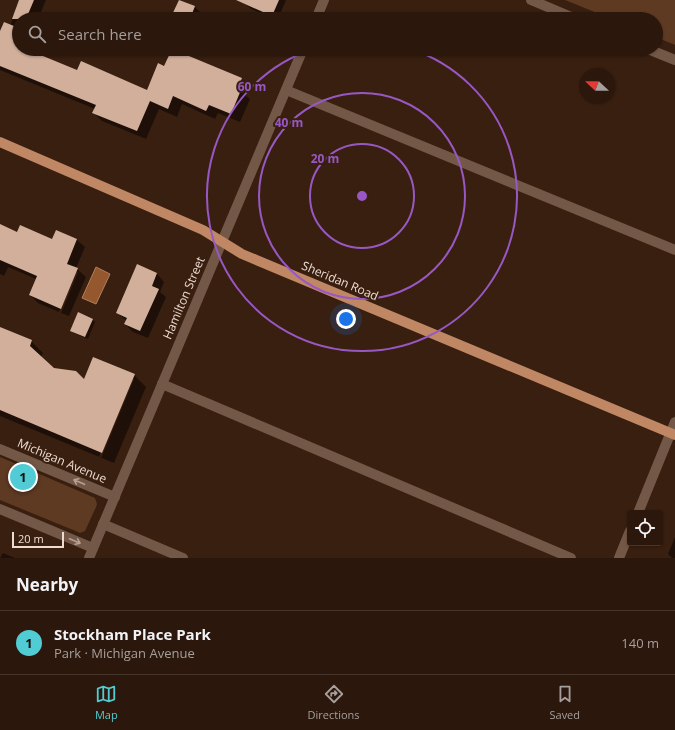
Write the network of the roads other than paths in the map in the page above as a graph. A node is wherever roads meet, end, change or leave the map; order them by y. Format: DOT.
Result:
graph roads {
  1 [pos="324,0"];
  2 [pos="531,0"];
  3 [pos="319,12"];
  4 [pos="559,12"];
  5 [pos="663,55"];
  6 [pos="300,56"];
  7 [pos="675,60"];
  8 [pos="286,90"];
  9 [pos="0,142"];
  10 [pos="222,242"];
  11 [pos="675,250"];
  12 [pos="162,384"];
  13 [pos="675,422"];
  14 [pos="672,434"];
  15 [pos="0,450"];
  16 [pos="115,497"];
  17 [pos="0,509"];
  18 [pos="639,510"];
  19 [pos="103,524"];
  20 [pos="627,538"];
  21 [pos="93,548"];
  22 [pos="89,558"];
  23 [pos="183,558"];
  24 [pos="571,558"];
  25 [pos="619,558"];
  1 -- 3 [label="street"];
  2 -- 4 [label="street"];
  5 -- 7 [label="street"];
  6 -- 8 [label="street, Hamilton Street"];
  8 -- 10 [label="street, Hamilton Street"];
  8 -- 11 [label="street"];
  9 -- 10 [label="main road, Sheridan Road"];
  10 -- 12 [label="street, Hamilton Street"];
  10 -- 14 [label="main road, Sheridan Road"];
  12 -- 16 [label="street, Hamilton Street"];
  12 -- 24 [label="street"];
  13 -- 14 [label="street"];
  14 -- 18 [label="street"];
  16 -- 15 [label="street, Michigan Avenue, one-way"];
  16 -- 19 [label="street, Hamilton Street"];
  17 -- 21 [label="street, one-way"];
  19 -- 21 [label="street, Hamilton Street"];
  19 -- 23 [label="street"];
  20 -- 25 [label="street"];
  21 -- 22 [label="street, Hamilton Street"];
}
